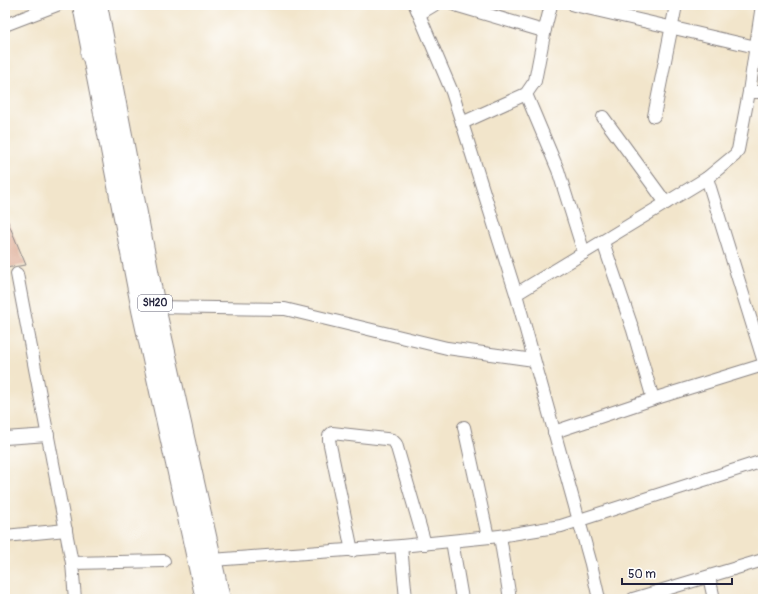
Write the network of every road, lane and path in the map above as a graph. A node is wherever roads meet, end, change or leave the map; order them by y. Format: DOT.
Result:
graph roads {
  1 [pos="57,5"];
  2 [pos="82,5"];
  3 [pos="98,5"];
  4 [pos="434,5"];
  5 [pos="455,5"];
  6 [pos="551,5"];
  7 [pos="574,5"];
  8 [pos="676,5"];
  9 [pos="762,5"];
  10 [pos="417,10"];
  11 [pos="5,25"];
  12 [pos="545,29"];
  13 [pos="672,29"];
  14 [pos="756,47"];
  15 [pos="99,52"];
  16 [pos="749,92"];
  17 [pos="763,92"];
  18 [pos="526,94"];
  19 [pos="654,116"];
  20 [pos="603,117"];
  21 [pos="462,123"];
  22 [pos="707,178"];
  23 [pos="666,203"];
  24 [pos="603,242"];
  25 [pos="584,253"];
  26 [pos="18,274"];
  27 [pos="516,294"];
  28 [pos="156,307"];
  29 [pos="763,359"];
  30 [pos="534,360"];
  31 [pos="763,365"];
  32 [pos="653,399"];
  33 [pos="464,427"];
  34 [pos="554,432"];
  35 [pos="48,435"];
  36 [pos="5,438"];
  37 [pos="763,461"];
  38 [pos="579,521"];
  39 [pos="66,530"];
  40 [pos="5,536"];
  41 [pos="494,537"];
  42 [pos="452,541"];
  43 [pos="425,544"];
  44 [pos="401,546"];
  45 [pos="352,551"];
  46 [pos="212,560"];
  47 [pos="763,560"];
  48 [pos="164,561"];
  49 [pos="72,563"];
  50 [pos="709,576"];
  51 [pos="75,599"];
  52 [pos="206,599"];
  53 [pos="221,599"];
  54 [pos="406,599"];
  55 [pos="462,599"];
  56 [pos="510,599"];
  57 [pos="599,599"];
  58 [pos="633,599"];
  59 [pos="714,599"];
  1 -- 11 [label="street"];
  2 -- 15 [label="main road, SH20"];
  3 -- 15 [label="main road, SH20"];
  4 -- 10 [label="street"];
  5 -- 12 [label="street"];
  6 -- 12 [label="street"];
  7 -- 13 [label="street"];
  8 -- 13 [label="street"];
  9 -- 14 [label="street"];
  10 -- 21 [label="street"];
  12 -- 18 [label="street"];
  13 -- 14 [label="street"];
  13 -- 19 [label="street"];
  14 -- 16 [label="street"];
  15 -- 28 [label="main road, SH20"];
  15 -- 52 [label="main road, SH20"];
  16 -- 17 [label="street"];
  16 -- 22 [label="street"];
  18 -- 21 [label="street"];
  18 -- 25 [label="street"];
  20 -- 23 [label="street"];
  21 -- 27 [label="street"];
  22 -- 23 [label="street"];
  22 -- 29 [label="street"];
  23 -- 24 [label="street"];
  24 -- 25 [label="street"];
  24 -- 32 [label="street"];
  25 -- 27 [label="street"];
  26 -- 35 [label="street"];
  27 -- 30 [label="street"];
  28 -- 30 [label="street"];
  28 -- 46 [label="main road, SH20"];
  30 -- 34 [label="street"];
  31 -- 32 [label="street"];
  32 -- 34 [label="street"];
  33 -- 41 [label="street"];
  34 -- 38 [label="street"];
  35 -- 36 [label="street"];
  35 -- 39 [label="street"];
  37 -- 38 [label="street"];
  38 -- 41 [label="street"];
  38 -- 57 [label="street"];
  39 -- 40 [label="street"];
  39 -- 49 [label="street"];
  41 -- 42 [label="street"];
  41 -- 56 [label="street"];
  42 -- 43 [label="street"];
  42 -- 55 [label="street"];
  43 -- 44 [label="street"];
  43 -- 45 [label="street"];
  44 -- 45 [label="street"];
  44 -- 54 [label="street"];
  45 -- 46 [label="street"];
  46 -- 53 [label="main road, SH20"];
  47 -- 50 [label="street"];
  48 -- 49 [label="street"];
  49 -- 51 [label="street"];
  50 -- 58 [label="street"];
  50 -- 59 [label="street"];
}
